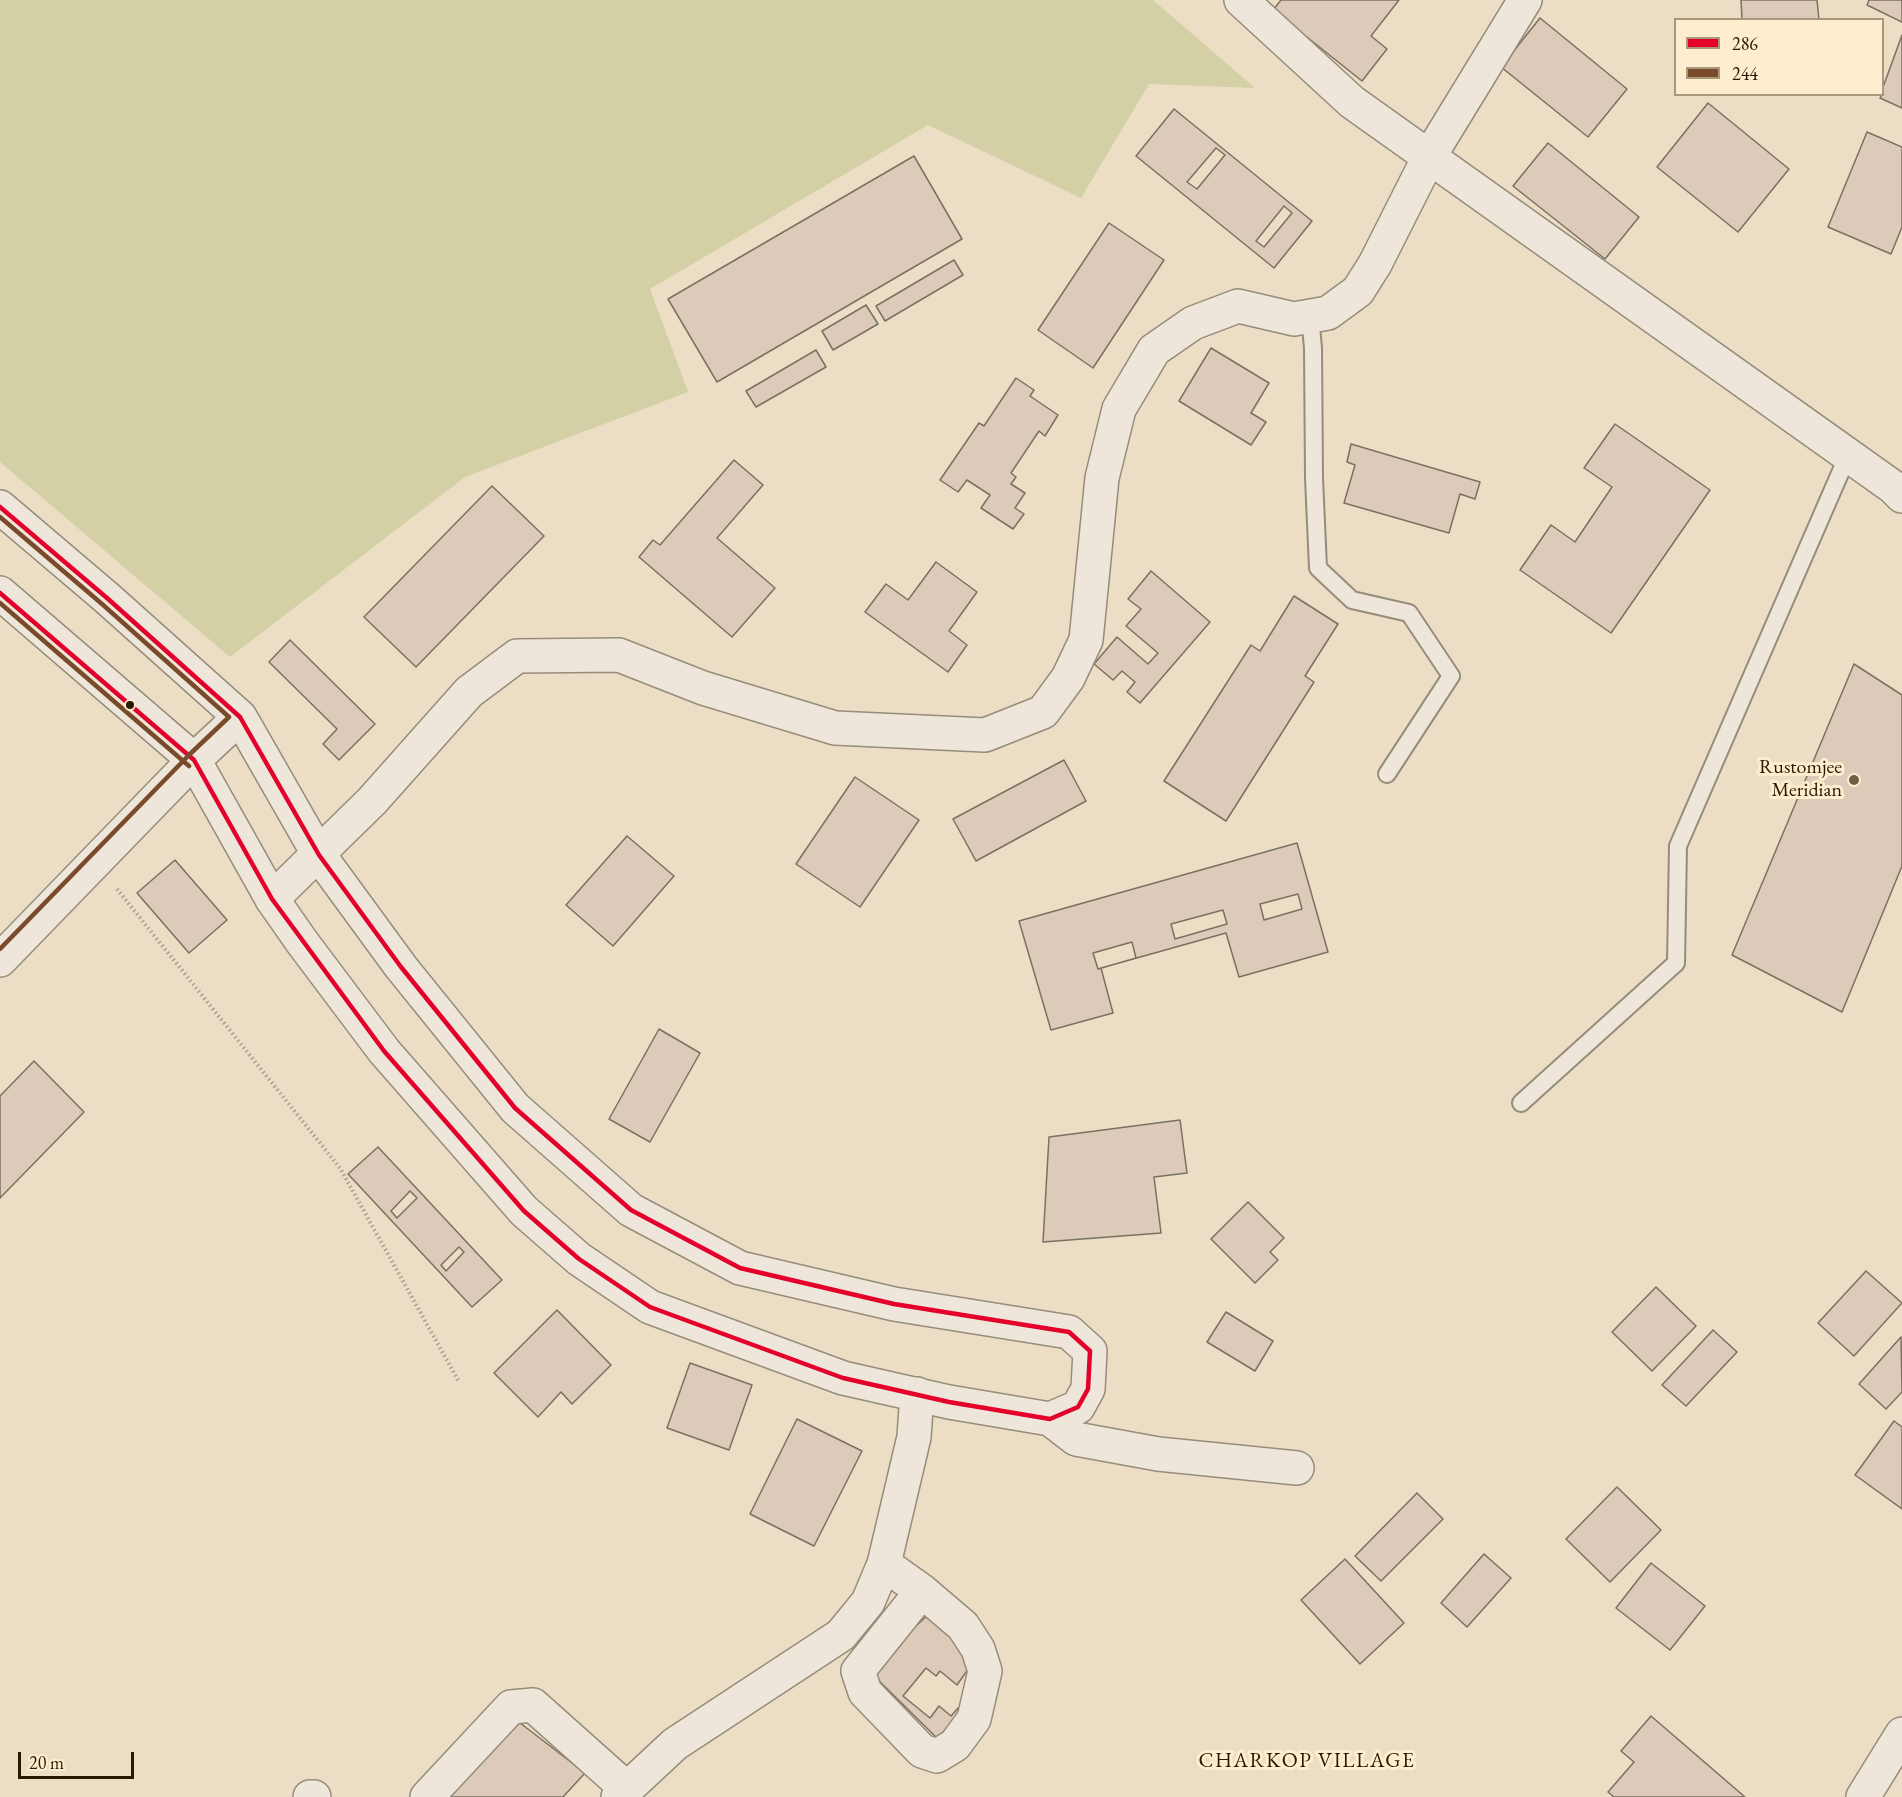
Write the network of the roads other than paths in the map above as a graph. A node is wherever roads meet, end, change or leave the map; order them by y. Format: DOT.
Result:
graph roads {
  1 [pos="1241,0"];
  2 [pos="1525,0"];
  3 [pos="1430,157"];
  4 [pos="1310,316"];
  5 [pos="1848,455"];
  6 [pos="1899,483"];
  7 [pos="0,507"];
  8 [pos="0,593"];
  9 [pos="240,717"];
  10 [pos="194,760"];
  11 [pos="1387,774"];
  12 [pos="319,855"];
  13 [pos="272,899"];
  14 [pos="0,960"];
  15 [pos="1521,1103"];
  16 [pos="917,1394"];
  17 [pos="1050,1419"];
  18 [pos="1298,1468"];
  19 [pos="884,1564"];
  20 [pos="922,1591"];
  21 [pos="1902,1734"];
  22 [pos="622,1793"];
  23 [pos="427,1797"];
  24 [pos="1863,1797"];
  1 -- 3 [label="street"];
  2 -- 3 [label="street"];
  3 -- 4 [label="street"];
  3 -- 5 [label="street"];
  4 -- 11 [label="lane"];
  4 -- 12 [label="street"];
  5 -- 6 [label="street"];
  5 -- 15 [label="lane"];
  7 -- 9 [label="street"];
  8 -- 10 [label="street"];
  9 -- 10 [label="street"];
  9 -- 12 [label="street"];
  10 -- 13 [label="street"];
  10 -- 14 [label="street"];
  12 -- 13 [label="street"];
  12 -- 17 [label="street"];
  13 -- 16 [label="street"];
  16 -- 17 [label="street"];
  16 -- 19 [label="street"];
  17 -- 18 [label="street"];
  19 -- 20 [label="street"];
  19 -- 22 [label="street"];
  20 -- 20 [label="street"];
  21 -- 24 [label="street"];
  22 -- 23 [label="street"];
}
